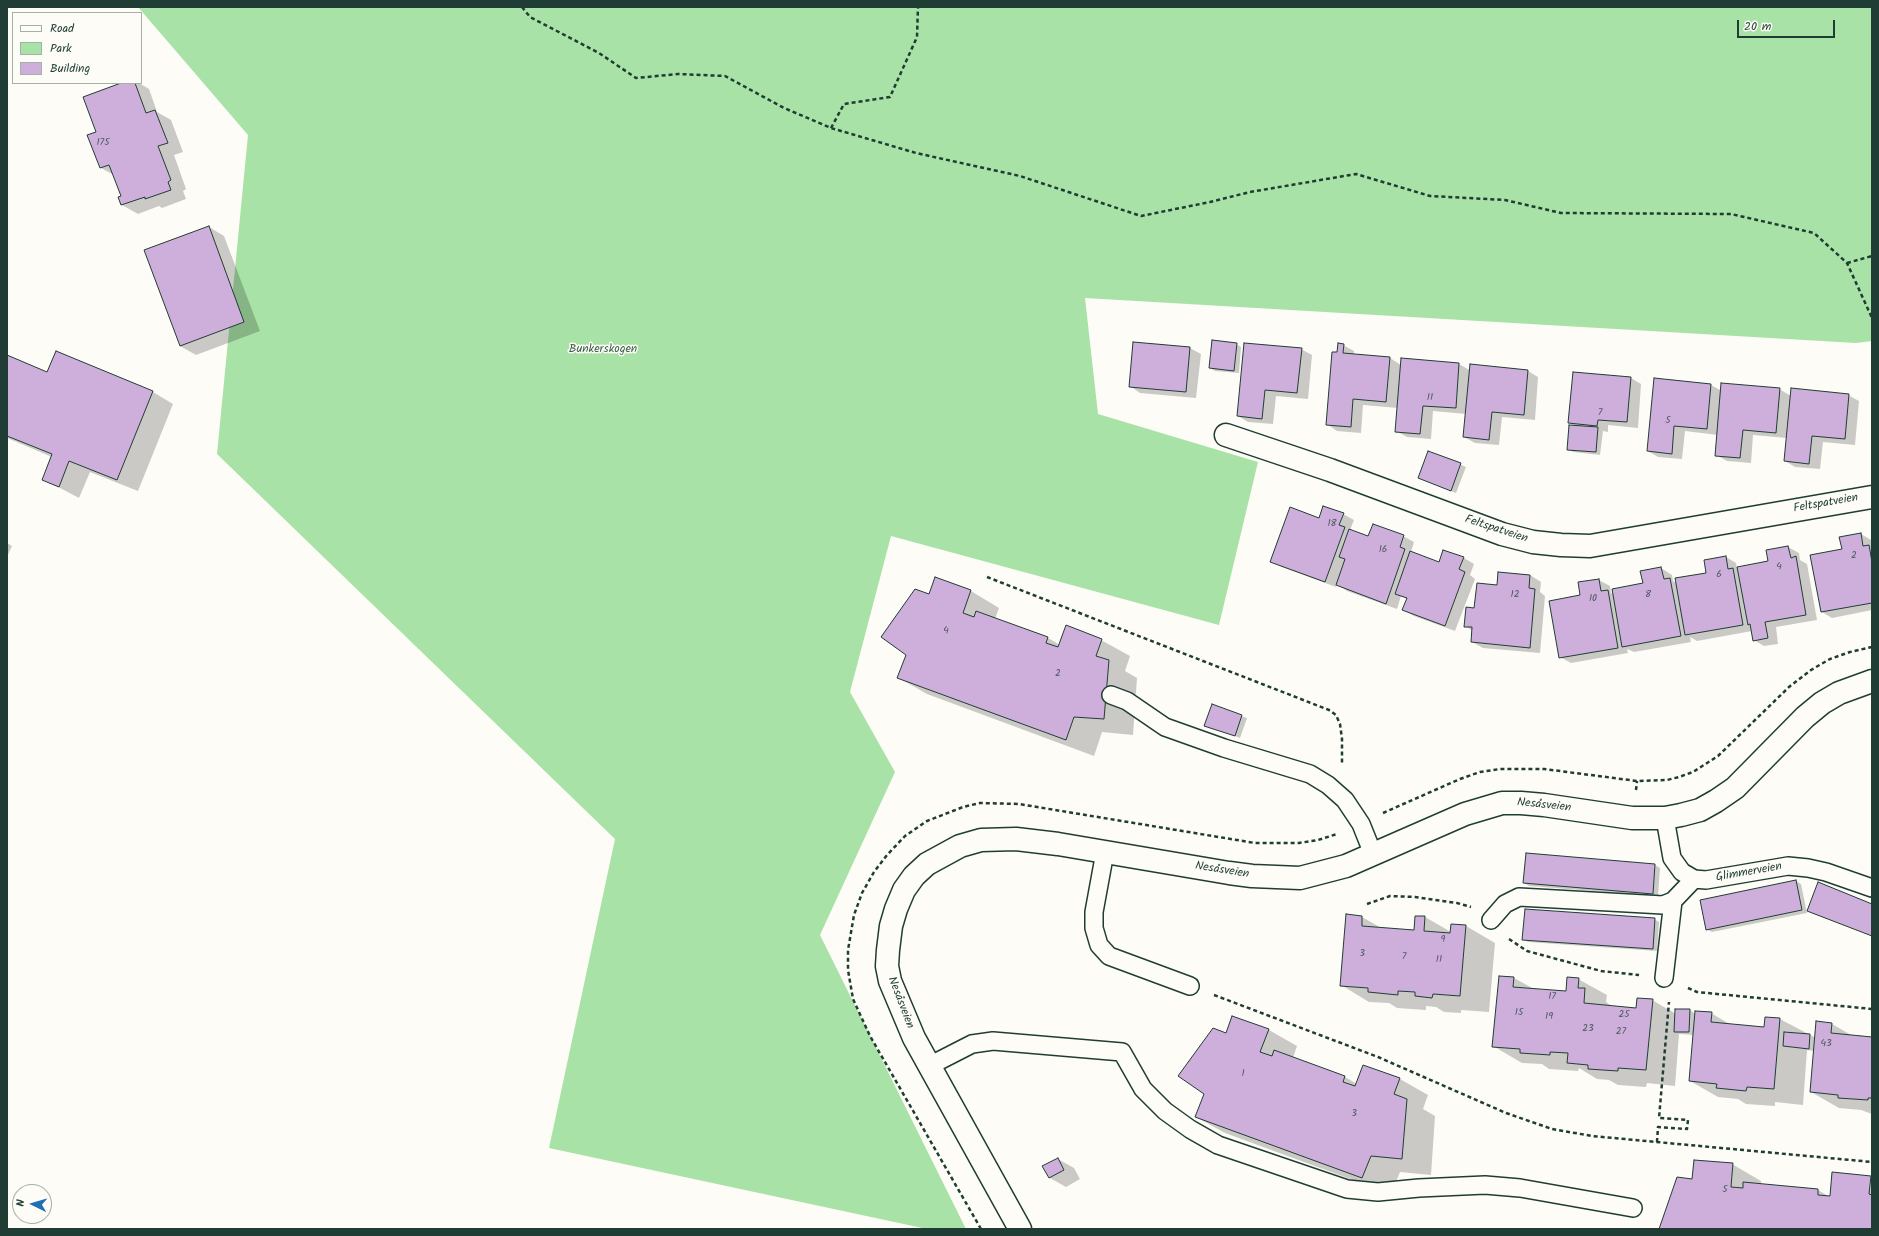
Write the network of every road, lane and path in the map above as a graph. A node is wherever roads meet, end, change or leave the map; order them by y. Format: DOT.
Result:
graph roads {
  1 [pos="522,7"];
  2 [pos="918,7"];
  3 [pos="831,128"];
  4 [pos="1872,256"];
  5 [pos="1847,263"];
  6 [pos="1872,318"];
  7 [pos="1226,435"];
  8 [pos="1872,497"];
  9 [pos="988,577"];
  10 [pos="1872,681"];
  11 [pos="1112,695"];
  12 [pos="1345,800"];
  13 [pos="1665,818"];
  14 [pos="1105,852"];
  15 [pos="1373,854"];
  16 [pos="1694,879"];
  17 [pos="1872,888"];
  18 [pos="1673,901"];
  19 [pos="1367,904"];
  20 [pos="1491,920"];
  21 [pos="1664,978"];
  22 [pos="1190,986"];
  23 [pos="1872,1009"];
  24 [pos="1669,1010"];
  25 [pos="929,1066"];
  26 [pos="1657,1142"];
  27 [pos="1872,1162"];
  28 [pos="1633,1208"];
  29 [pos="1020,1229"];
  1 -- 3 [label="path"];
  2 -- 3 [label="path"];
  3 -- 5 [label="path"];
  4 -- 5 [label="path"];
  5 -- 6 [label="path"];
  7 -- 8 [label="street, Feltspatveien"];
  9 -- 12 [label="path"];
  10 -- 13 [label="street, Nesåsveien"];
  11 -- 12 [label="lane"];
  12 -- 15 [label="lane"];
  13 -- 15 [label="street, Nesåsveien"];
  13 -- 16 [label="lane"];
  14 -- 15 [label="street, Nesåsveien"];
  14 -- 22 [label="lane"];
  14 -- 25 [label="street, Nesåsveien"];
  16 -- 17 [label="lane, Glimmerveien"];
  16 -- 18 [label="lane"];
  18 -- 20 [label="lane"];
  18 -- 21 [label="lane"];
  19 -- 20 [label="path"];
  20 -- 21 [label="path"];
  21 -- 23 [label="path"];
  22 -- 26 [label="path"];
  24 -- 26 [label="path"];
  25 -- 28 [label="lane"];
  25 -- 29 [label="street, Nesåsveien"];
  26 -- 27 [label="path"];
}
